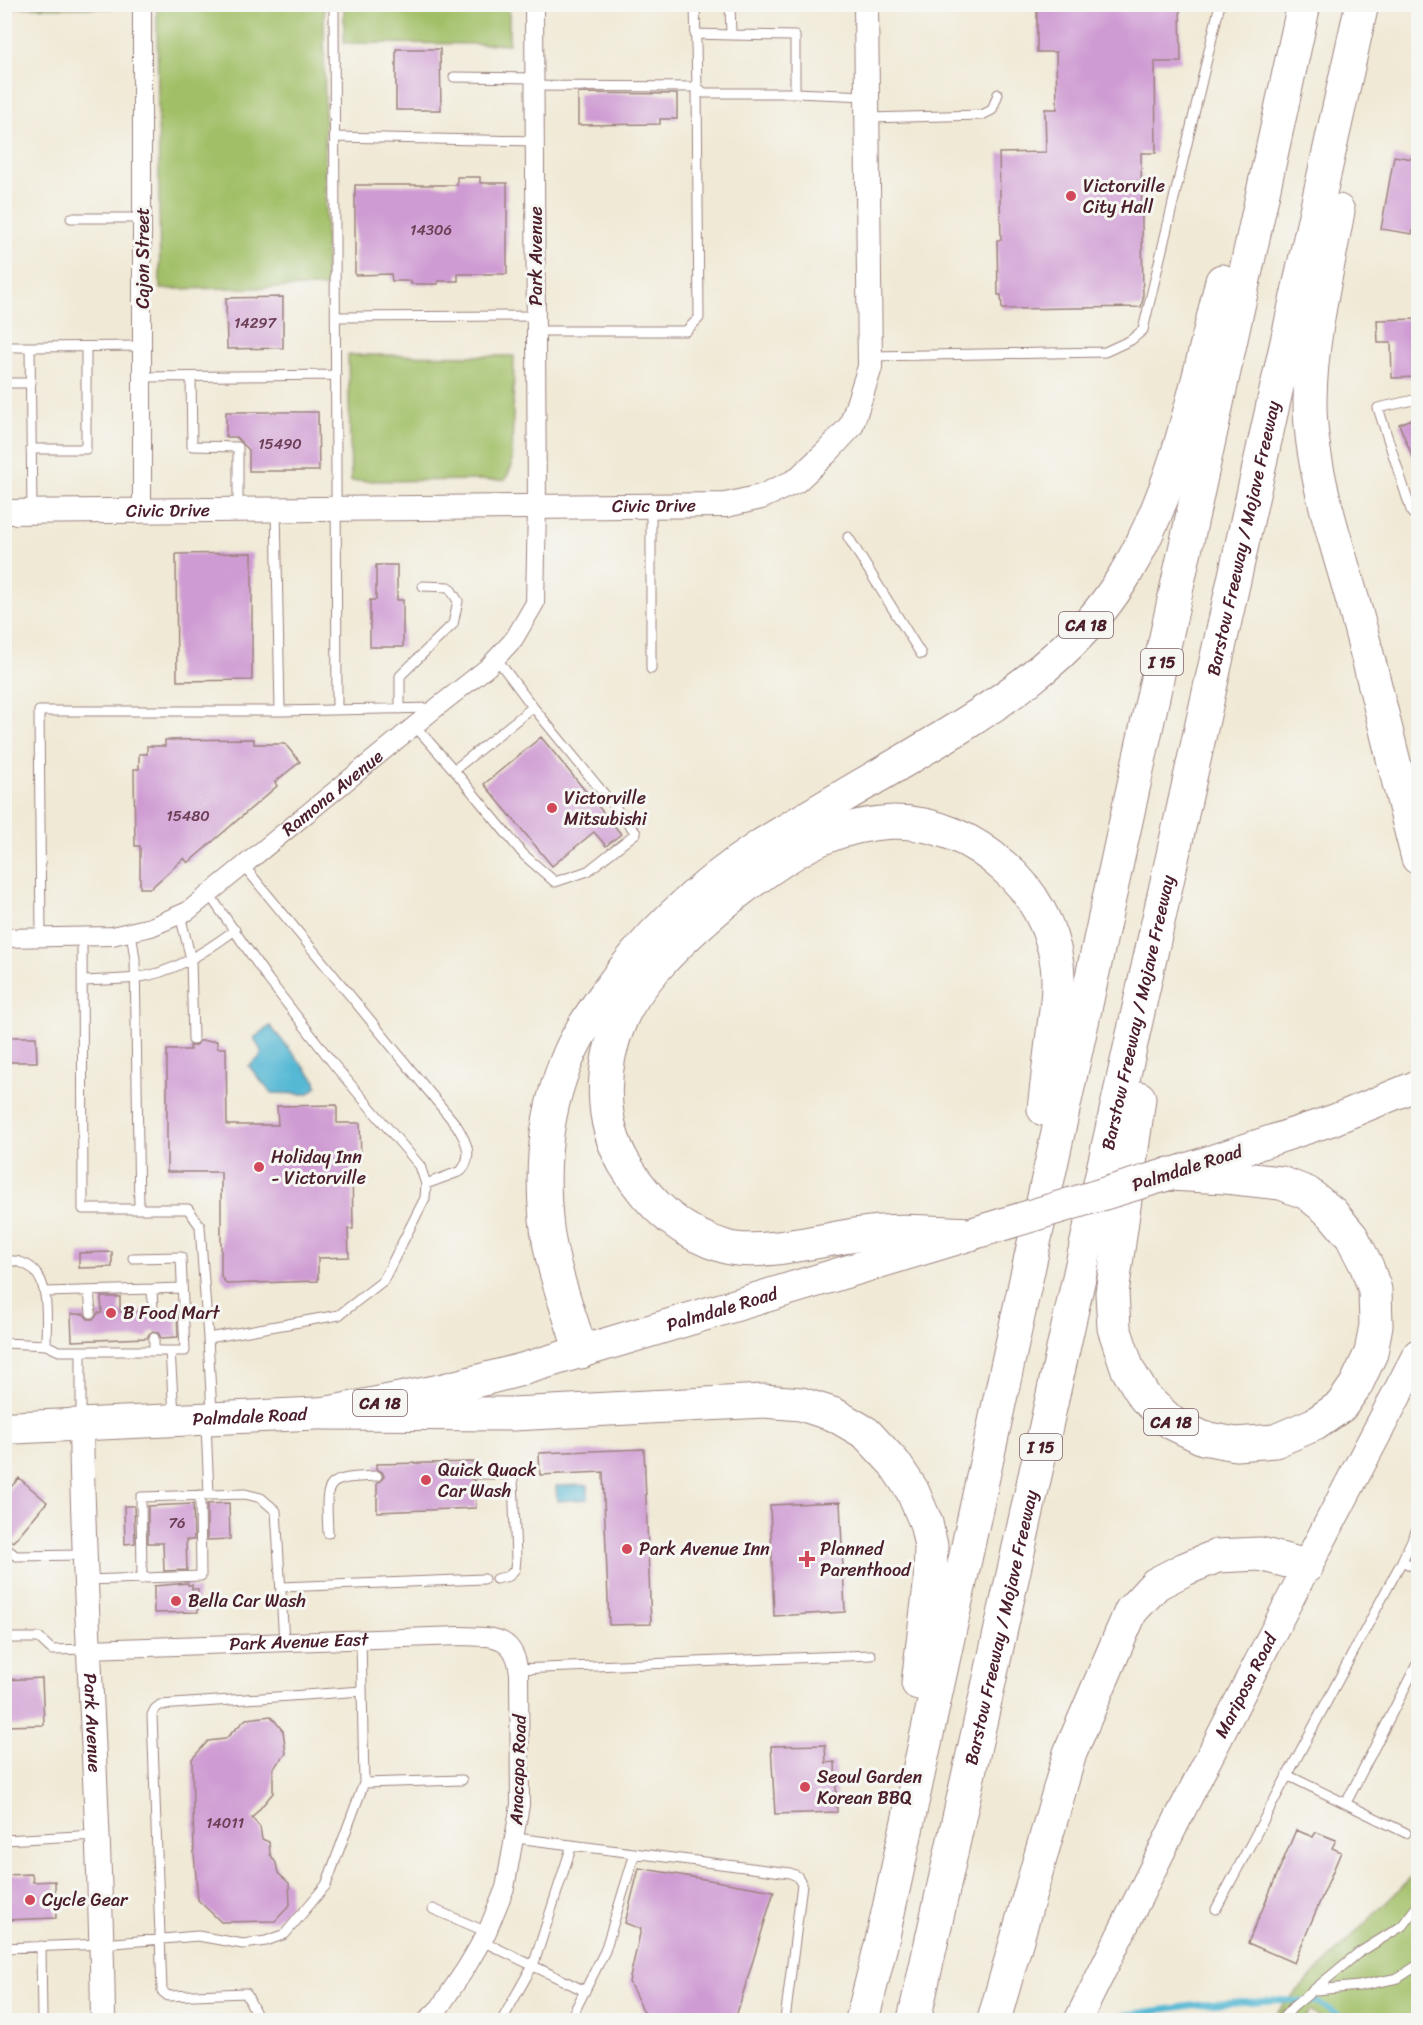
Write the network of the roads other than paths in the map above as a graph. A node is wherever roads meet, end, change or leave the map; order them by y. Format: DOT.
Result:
graph roads {
  1 [pos="142,4"];
  2 [pos="334,4"];
  3 [pos="534,4"];
  4 [pos="695,4"];
  5 [pos="730,4"];
  6 [pos="866,4"];
  7 [pos="1220,4"];
  8 [pos="1302,4"];
  9 [pos="1361,10"];
  10 [pos="695,34"];
  11 [pos="731,35"];
  12 [pos="453,77"];
  13 [pos="535,82"];
  14 [pos="697,87"];
  15 [pos="795,93"];
  16 [pos="998,94"];
  17 [pos="867,107"];
  18 [pos="335,136"];
  19 [pos="535,141"];
  20 [pos="71,218"];
  21 [pos="143,218"];
  22 [pos="336,317"];
  23 [pos="536,324"];
  24 [pos="143,346"];
  25 [pos="4,347"];
  26 [pos="30,347"];
  27 [pos="86,347"];
  28 [pos="870,356"];
  29 [pos="336,375"];
  30 [pos="142,377"];
  31 [pos="190,377"];
  32 [pos="4,383"];
  33 [pos="31,383"];
  34 [pos="1419,399"];
  35 [pos="32,448"];
  36 [pos="651,506"];
  37 [pos="537,507"];
  38 [pos="337,509"];
  39 [pos="238,510"];
  40 [pos="276,510"];
  41 [pos="1419,510"];
  42 [pos="142,511"];
  43 [pos="4,512"];
  44 [pos="32,512"];
  45 [pos="848,537"];
  46 [pos="423,586"];
  47 [pos="921,654"];
  48 [pos="496,658"];
  49 [pos="651,669"];
  50 [pos="532,707"];
  51 [pos="436,708"];
  52 [pos="400,709"];
  53 [pos="337,710"];
  54 [pos="280,711"];
  55 [pos="415,726"];
  56 [pos="453,770"];
  57 [pos="1419,858"];
  58 [pos="244,866"];
  59 [pos="1169,874"];
  60 [pos="209,894"];
  61 [pos="180,915"];
  62 [pos="235,930"];
  63 [pos="131,932"];
  64 [pos="4,938"];
  65 [pos="41,938"];
  66 [pos="82,938"];
  67 [pos="190,959"];
  68 [pos="136,978"];
  69 [pos="83,981"];
  70 [pos="193,1040"];
  71 [pos="1419,1085"];
  72 [pos="1169,1174"];
  73 [pos="426,1184"];
  74 [pos="139,1209"];
  75 [pos="971,1234"];
  76 [pos="133,1258"];
  77 [pos="4,1261"];
  78 [pos="182,1288"];
  79 [pos="152,1289"];
  80 [pos="89,1291"];
  81 [pos="45,1292"];
  82 [pos="153,1311"];
  83 [pos="91,1313"];
  84 [pos="1016,1318"];
  85 [pos="154,1338"];
  86 [pos="208,1338"];
  87 [pos="93,1340"];
  88 [pos="4,1343"];
  89 [pos="46,1345"];
  90 [pos="154,1351"];
  91 [pos="170,1351"];
  92 [pos="81,1352"];
  93 [pos="94,1352"];
  94 [pos="581,1352"];
  95 [pos="1419,1354"];
  96 [pos="326,1413"];
  97 [pos="209,1419"];
  98 [pos="174,1421"];
  99 [pos="81,1425"];
  100 [pos="4,1428"];
  101 [pos="475,1474"];
  102 [pos="377,1476"];
  103 [pos="205,1495"];
  104 [pos="1419,1527"];
  105 [pos="328,1533"];
  106 [pos="4,1547"];
  107 [pos="83,1555"];
  108 [pos="1402,1561"];
  109 [pos="1307,1566"];
  110 [pos="1419,1569"];
  111 [pos="142,1579"];
  112 [pos="484,1579"];
  113 [pos="495,1579"];
  114 [pos="85,1580"];
  115 [pos="281,1587"];
  116 [pos="4,1638"];
  117 [pos="361,1640"];
  118 [pos="284,1642"];
  119 [pos="507,1644"];
  120 [pos="89,1649"];
  121 [pos="871,1655"];
  122 [pos="1419,1662"];
  123 [pos="518,1669"];
  124 [pos="362,1691"];
  125 [pos="1287,1775"];
  126 [pos="462,1780"];
  127 [pos="364,1783"];
  128 [pos="1346,1803"];
  129 [pos="1406,1833"];
  130 [pos="97,1835"];
  131 [pos="516,1838"];
  132 [pos="4,1840"];
  133 [pos="572,1845"];
  134 [pos="635,1853"];
  135 [pos="1419,1905"];
  136 [pos="433,1909"];
  137 [pos="1216,1909"];
  138 [pos="484,1936"];
  139 [pos="160,1940"];
  140 [pos="103,1944"];
  141 [pos="881,1945"];
  142 [pos="41,1946"];
  143 [pos="4,1948"];
  144 [pos="1419,1965"];
  145 [pos="532,1967"];
  146 [pos="1314,1990"];
  147 [pos="585,1991"];
  148 [pos="42,2020"];
  149 [pos="103,2020"];
  150 [pos="259,2020"];
  151 [pos="427,2020"];
  152 [pos="502,2020"];
  153 [pos="570,2020"];
  154 [pos="785,2020"];
  155 [pos="862,2020"];
  156 [pos="914,2020"];
  157 [pos="994,2020"];
  158 [pos="1078,2020"];
  159 [pos="1281,2020"];
  1 -- 21 [label="street, Cajon Street"];
  2 -- 18 [label="lane"];
  3 -- 13 [label="street, Park Avenue"];
  4 -- 10 [label="lane"];
  5 -- 11 [label="lane"];
  6 -- 17 [label="street, Civic Drive"];
  7 -- 28 [label="lane"];
  8 -- 84 [label="highway, I 15"];
  8 -- 94 [label="highway, CA 18"];
  9 -- 57 [label="highway"];
  9 -- 59 [label="highway, Barstow Freeway / Mojave Freeway / I 15"];
  10 -- 11 [label="lane"];
  10 -- 14 [label="lane"];
  11 -- 15 [label="lane"];
  12 -- 13 [label="lane"];
  13 -- 14 [label="lane"];
  13 -- 19 [label="street, Park Avenue"];
  14 -- 15 [label="lane"];
  14 -- 23 [label="lane"];
  15 -- 17 [label="lane"];
  16 -- 17 [label="lane"];
  17 -- 28 [label="street, Civic Drive"];
  18 -- 19 [label="lane"];
  18 -- 22 [label="lane"];
  19 -- 23 [label="street, Park Avenue"];
  20 -- 21 [label="lane"];
  21 -- 24 [label="street, Cajon Street"];
  22 -- 23 [label="lane"];
  22 -- 29 [label="lane"];
  23 -- 37 [label="street, Park Avenue"];
  24 -- 27 [label="lane"];
  24 -- 30 [label="street, Cajon Street"];
  25 -- 26 [label="lane"];
  26 -- 27 [label="lane"];
  26 -- 33 [label="lane"];
  27 -- 35 [label="lane"];
  28 -- 36 [label="street, Civic Drive"];
  29 -- 31 [label="lane"];
  29 -- 38 [label="lane"];
  30 -- 31 [label="lane"];
  30 -- 42 [label="street, Cajon Street"];
  31 -- 39 [label="lane"];
  32 -- 33 [label="lane"];
  33 -- 35 [label="lane"];
  34 -- 41 [label="lane"];
  35 -- 44 [label="lane"];
  36 -- 37 [label="street, Civic Drive"];
  36 -- 49 [label="lane"];
  37 -- 38 [label="street, Civic Drive"];
  37 -- 48 [label="street, Ramona Avenue"];
  38 -- 40 [label="street, Civic Drive"];
  38 -- 53 [label="lane"];
  39 -- 40 [label="street, Civic Drive"];
  39 -- 42 [label="street, Civic Drive"];
  40 -- 54 [label="lane"];
  42 -- 44 [label="street, Civic Drive"];
  43 -- 44 [label="street, Civic Drive"];
  45 -- 47 [label="lane"];
  46 -- 52 [label="lane"];
  48 -- 50 [label="lane"];
  48 -- 51 [label="street, Ramona Avenue"];
  50 -- 56 [label="lane"];
  50 -- 56 [label="lane"];
  51 -- 52 [label="lane"];
  51 -- 55 [label="street, Ramona Avenue"];
  52 -- 53 [label="lane"];
  53 -- 54 [label="lane"];
  54 -- 65 [label="lane"];
  55 -- 56 [label="lane"];
  55 -- 58 [label="street, Ramona Avenue"];
  58 -- 60 [label="street, Ramona Avenue"];
  58 -- 73 [label="lane"];
  59 -- 72 [label="highway, CA 18"];
  59 -- 156 [label="highway, Barstow Freeway / Mojave Freeway / I 15"];
  60 -- 61 [label="street, Ramona Avenue"];
  60 -- 62 [label="lane"];
  61 -- 63 [label="street, Ramona Avenue"];
  61 -- 67 [label="lane"];
  62 -- 67 [label="lane"];
  62 -- 73 [label="lane"];
  63 -- 66 [label="street, Ramona Avenue"];
  63 -- 68 [label="lane"];
  64 -- 65 [label="street, Ramona Avenue"];
  65 -- 66 [label="street, Ramona Avenue"];
  66 -- 69 [label="lane"];
  67 -- 68 [label="lane"];
  67 -- 70 [label="lane"];
  68 -- 69 [label="lane"];
  68 -- 74 [label="lane"];
  69 -- 74 [label="lane"];
  71 -- 72 [label="main road, Palmdale Road"];
  72 -- 75 [label="highway, Palmdale Road, bridge"];
  73 -- 86 [label="lane"];
  74 -- 86 [label="lane"];
  75 -- 84 [label="highway"];
  75 -- 94 [label="highway, Palmdale Road / CA 18"];
  76 -- 78 [label="lane"];
  77 -- 81 [label="lane"];
  78 -- 79 [label="lane"];
  78 -- 91 [label="lane"];
  79 -- 80 [label="lane"];
  79 -- 82 [label="lane"];
  80 -- 81 [label="lane"];
  80 -- 83 [label="lane"];
  81 -- 89 [label="lane"];
  84 -- 141 [label="highway, I 15"];
  85 -- 90 [label="lane"];
  86 -- 97 [label="lane"];
  87 -- 93 [label="lane"];
  88 -- 89 [label="lane"];
  89 -- 92 [label="lane"];
  90 -- 91 [label="lane"];
  90 -- 93 [label="lane"];
  91 -- 98 [label="lane"];
  92 -- 93 [label="lane"];
  92 -- 99 [label="lane"];
  94 -- 96 [label="highway, Palmdale Road / CA 18"];
  95 -- 109 [label="main road, Mariposa Road"];
  96 -- 97 [label="highway, Palmdale Road / CA 18"];
  96 -- 141 [label="highway"];
  97 -- 98 [label="highway, Palmdale Road / CA 18"];
  97 -- 103 [label="lane"];
  98 -- 99 [label="highway, Palmdale Road / CA 18"];
  99 -- 100 [label="highway, Palmdale Road / CA 18"];
  99 -- 107 [label="street, Park Avenue"];
  101 -- 113 [label="lane"];
  102 -- 105 [label="lane"];
  103 -- 111 [label="lane"];
  103 -- 111 [label="lane"];
  103 -- 115 [label="lane"];
  104 -- 108 [label="lane"];
  106 -- 107 [label="lane"];
  107 -- 114 [label="street, Park Avenue"];
  108 -- 110 [label="lane"];
  108 -- 125 [label="lane"];
  109 -- 157 [label="highway"];
  109 -- 158 [label="main road, Mariposa Road"];
  111 -- 114 [label="lane"];
  112 -- 115 [label="lane"];
  114 -- 120 [label="street, Park Avenue"];
  115 -- 118 [label="lane"];
  116 -- 120 [label="lane"];
  117 -- 118 [label="street, Park Avenue East"];
  117 -- 119 [label="street, Park Avenue East"];
  117 -- 124 [label="lane"];
  118 -- 120 [label="street, Park Avenue East"];
  119 -- 123 [label="street, Anacapa Road"];
  120 -- 130 [label="street, Park Avenue"];
  121 -- 123 [label="lane"];
  122 -- 128 [label="lane"];
  123 -- 131 [label="street, Anacapa Road"];
  124 -- 127 [label="lane"];
  124 -- 139 [label="lane"];
  125 -- 128 [label="lane"];
  125 -- 137 [label="lane"];
  126 -- 127 [label="lane"];
  127 -- 139 [label="lane"];
  128 -- 129 [label="lane"];
  130 -- 132 [label="lane"];
  130 -- 140 [label="street, Park Avenue"];
  131 -- 133 [label="lane"];
  131 -- 138 [label="street, Anacapa Road"];
  133 -- 134 [label="lane"];
  133 -- 145 [label="lane"];
  134 -- 147 [label="lane"];
  134 -- 154 [label="lane"];
  135 -- 146 [label="lane"];
  136 -- 138 [label="lane"];
  138 -- 145 [label="lane"];
  138 -- 151 [label="street, Anacapa Road"];
  139 -- 140 [label="lane"];
  139 -- 150 [label="lane"];
  140 -- 142 [label="lane"];
  140 -- 149 [label="street, Park Avenue"];
  141 -- 155 [label="highway, I 15"];
  142 -- 143 [label="lane"];
  142 -- 148 [label="lane"];
  144 -- 146 [label="lane"];
  145 -- 147 [label="lane"];
  145 -- 152 [label="lane"];
  146 -- 159 [label="lane"];
  147 -- 153 [label="lane"];
}
